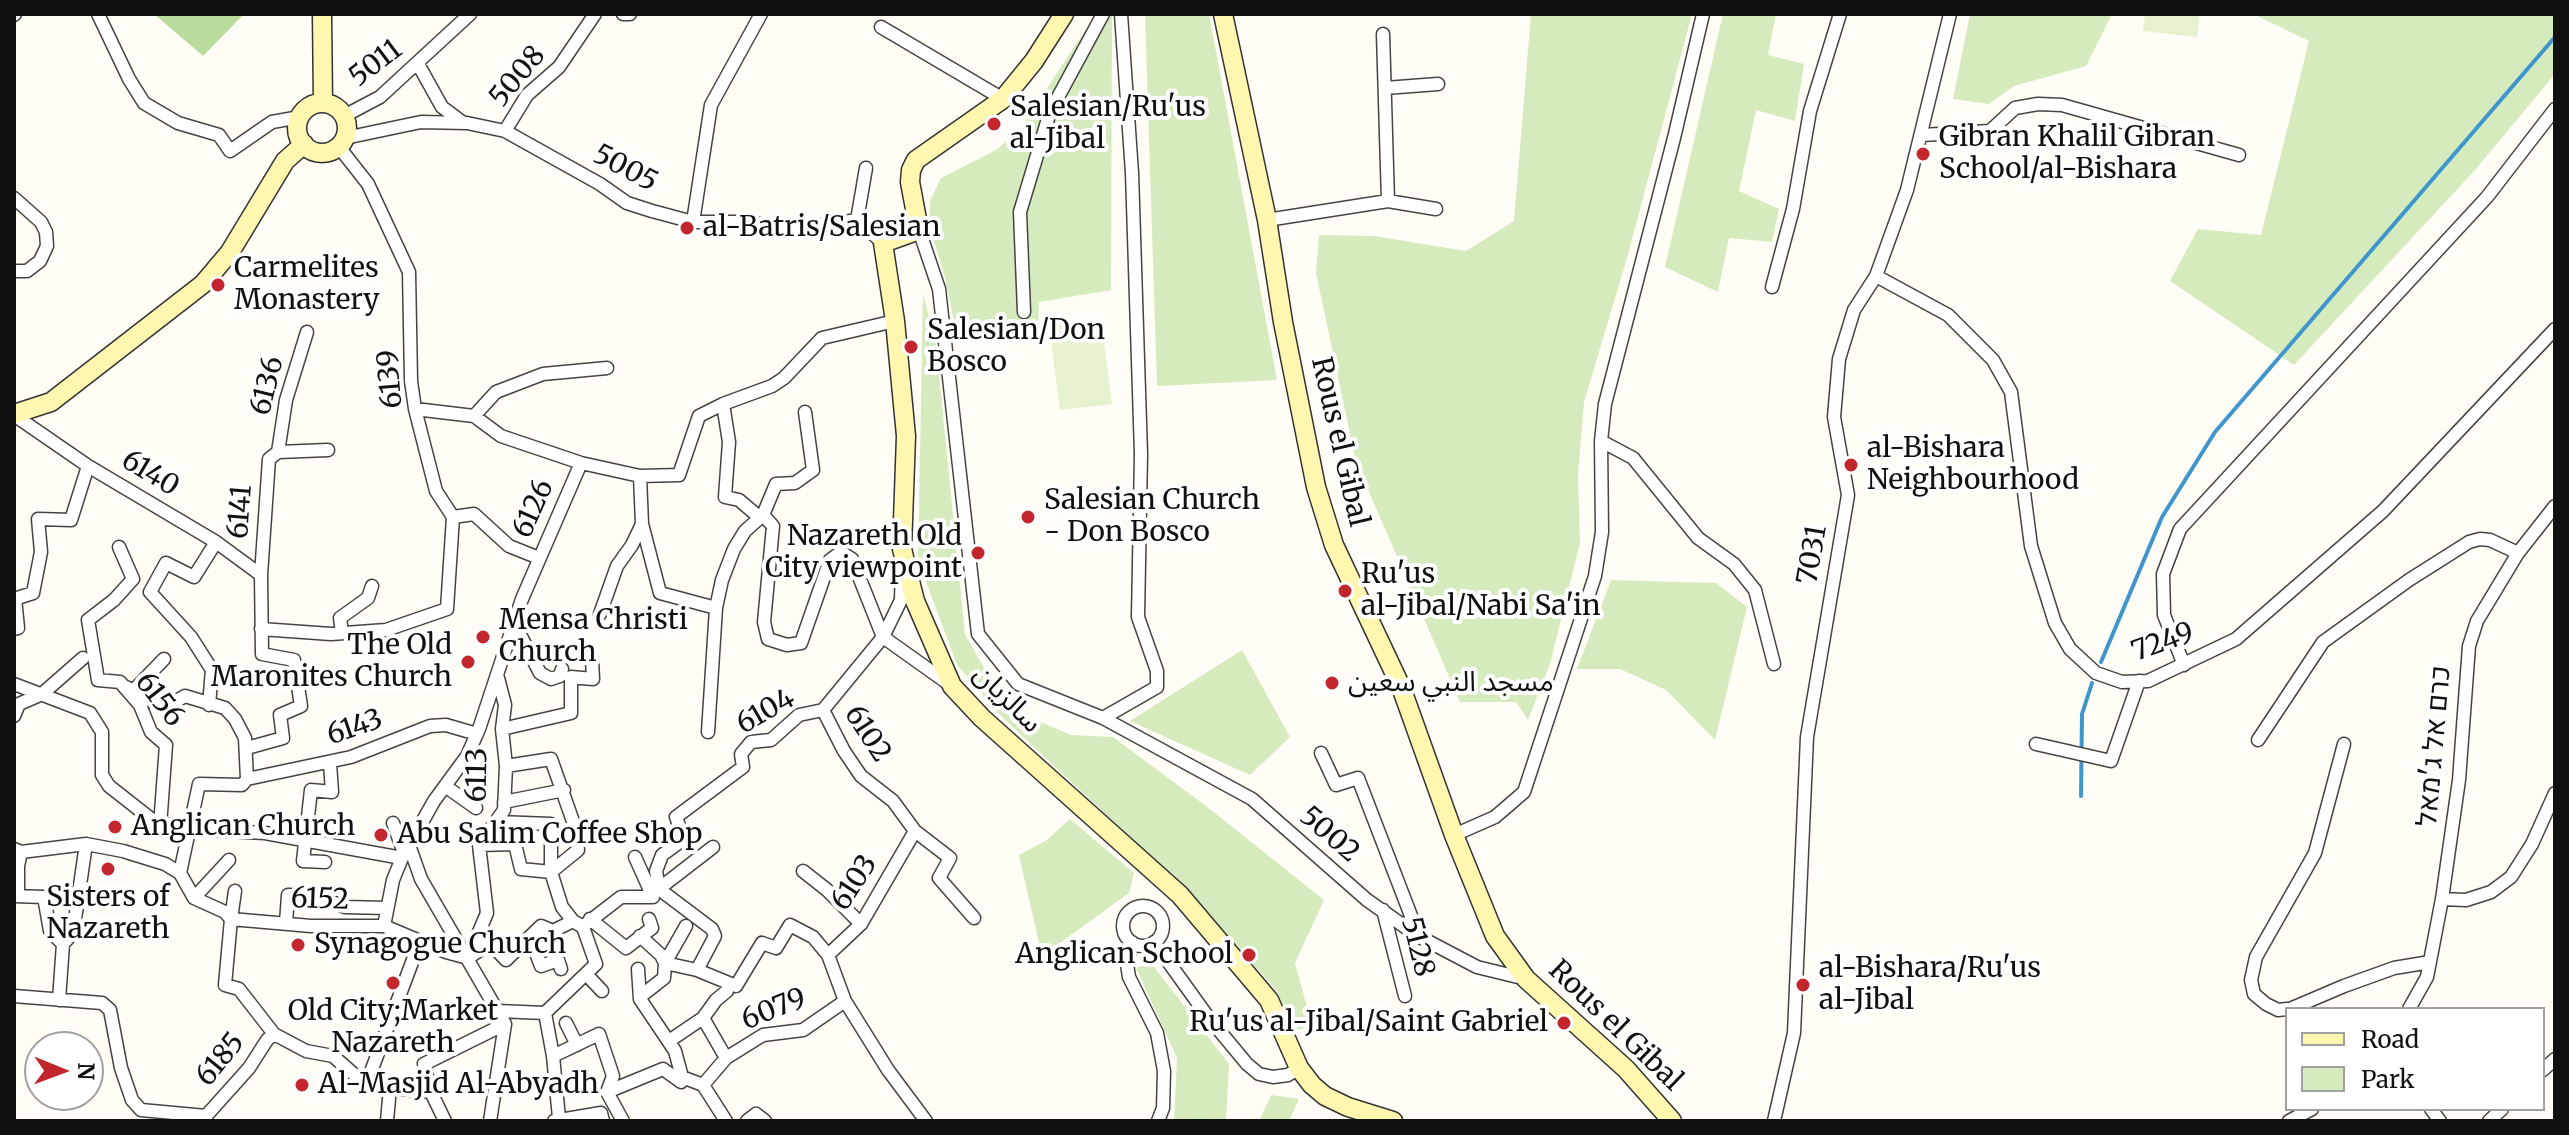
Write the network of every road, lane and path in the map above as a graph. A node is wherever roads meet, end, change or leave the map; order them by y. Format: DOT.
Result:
graph roads {
  1 [pos="98,14"];
  2 [pos="322,14"];
  3 [pos="470,14"];
  4 [pos="595,14"];
  5 [pos="623,14"];
  6 [pos="630,14"];
  7 [pos="761,14"];
  8 [pos="1064,14"];
  9 [pos="1103,14"];
  10 [pos="1121,14"];
  11 [pos="1223,14"];
  12 [pos="1703,14"];
  13 [pos="1840,14"];
  14 [pos="1950,14"];
  15 [pos="881,27"];
  16 [pos="1383,34"];
  17 [pos="418,64"];
  18 [pos="1438,84"];
  19 [pos="1385,88"];
  20 [pos="1003,99"];
  21 [pos="323,103"];
  22 [pos="2555,109"];
  23 [pos="344,116"];
  24 [pos="300,117"];
  25 [pos="462,122"];
  26 [pos="505,131"];
  27 [pos="1922,135"];
  28 [pos="342,142"];
  29 [pos="304,144"];
  30 [pos="2239,155"];
  31 [pos="866,168"];
  32 [pos="14,198"];
  33 [pos="1388,201"];
  34 [pos="1436,209"];
  35 [pos="857,220"];
  36 [pos="1267,220"];
  37 [pos="693,222"];
  38 [pos="919,230"];
  39 [pos="883,243"];
  40 [pos="14,271"];
  41 [pos="1876,276"];
  42 [pos="1772,287"];
  43 [pos="1024,312"];
  44 [pos="895,321"];
  45 [pos="2555,329"];
  46 [pos="307,332"];
  47 [pos="607,368"];
  48 [pos="723,404"];
  49 [pos="415,409"];
  50 [pos="805,412"];
  51 [pos="14,414"];
  52 [pos="474,416"];
  53 [pos="1601,441"];
  54 [pos="328,450"];
  55 [pos="278,452"];
  56 [pos="581,463"];
  57 [pos="88,466"];
  58 [pos="640,476"];
  59 [pos="2555,506"];
  60 [pos="761,516"];
  61 [pos="453,517"];
  62 [pos="642,524"];
  63 [pos="216,542"];
  64 [pos="119,547"];
  65 [pos="902,549"];
  66 [pos="2518,553"];
  67 [pos="539,558"];
  68 [pos="261,575"];
  69 [pos="372,586"];
  70 [pos="14,599"];
  71 [pos="716,608"];
  72 [pos="600,614"];
  73 [pos="514,623"];
  74 [pos="14,629"];
  75 [pos="261,629"];
  76 [pos="342,633"];
  77 [pos="883,637"];
  78 [pos="83,658"];
  79 [pos="164,659"];
  80 [pos="592,660"];
  81 [pos="1774,664"];
  82 [pos="2184,665"];
  83 [pos="562,669"];
  84 [pos="498,678"];
  85 [pos="2139,681"];
  86 [pos="120,682"];
  87 [pos="14,684"];
  88 [pos="952,686"];
  89 [pos="133,691"];
  90 [pos="42,694"];
  91 [pos="209,705"];
  92 [pos="823,710"];
  93 [pos="14,716"];
  94 [pos="1103,718"];
  95 [pos="502,729"];
  96 [pos="708,732"];
  97 [pos="477,734"];
  98 [pos="2258,740"];
  99 [pos="2036,744"];
  100 [pos="2344,744"];
  101 [pos="247,748"];
  102 [pos="1321,753"];
  103 [pos="330,763"];
  104 [pos="506,766"];
  105 [pos="289,772"];
  106 [pos="247,779"];
  107 [pos="445,786"];
  108 [pos="311,790"];
  109 [pos="564,790"];
  110 [pos="2555,793"];
  111 [pos="504,802"];
  112 [pos="476,808"];
  113 [pos="497,822"];
  114 [pos="393,823"];
  115 [pos="160,826"];
  116 [pos="189,829"];
  117 [pos="915,831"];
  118 [pos="1454,835"];
  119 [pos="304,838"];
  120 [pos="86,844"];
  121 [pos="479,845"];
  122 [pos="713,847"];
  123 [pos="18,851"];
  124 [pos="405,852"];
  125 [pos="635,857"];
  126 [pos="229,860"];
  127 [pos="325,862"];
  128 [pos="803,871"];
  129 [pos="551,872"];
  130 [pos="180,873"];
  131 [pos="235,891"];
  132 [pos="656,893"];
  133 [pos="16,896"];
  134 [pos="194,898"];
  135 [pos="2442,899"];
  136 [pos="387,908"];
  137 [pos="1383,910"];
  138 [pos="974,918"];
  139 [pos="231,919"];
  140 [pos="649,919"];
  141 [pos="286,923"];
  142 [pos="582,923"];
  143 [pos="861,924"];
  144 [pos="384,926"];
  145 [pos="686,926"];
  146 [pos="602,931"];
  147 [pos="640,936"];
  148 [pos="1418,936"];
  149 [pos="530,937"];
  150 [pos="420,941"];
  151 [pos="1132,942"];
  152 [pos="1154,942"];
  153 [pos="63,944"];
  154 [pos="591,947"];
  155 [pos="828,955"];
  156 [pos="468,958"];
  157 [pos="2430,962"];
  158 [pos="665,963"];
  159 [pos="561,969"];
  160 [pos="638,969"];
  161 [pos="697,970"];
  162 [pos="586,974"];
  163 [pos="1526,979"];
  164 [pos="602,991"];
  165 [pos="727,991"];
  166 [pos="14,996"];
  167 [pos="641,996"];
  168 [pos="1405,996"];
  169 [pos="59,1000"];
  170 [pos="845,1001"];
  171 [pos="2294,1007"];
  172 [pos="2410,1007"];
  173 [pos="2285,1009"];
  174 [pos="498,1011"];
  175 [pos="545,1013"];
  176 [pos="703,1018"];
  177 [pos="566,1023"];
  178 [pos="505,1024"];
  179 [pos="274,1034"];
  180 [pos="669,1041"];
  181 [pos="577,1045"];
  182 [pos="553,1056"];
  183 [pos="726,1058"];
  184 [pos="1299,1068"];
  185 [pos="682,1077"];
  186 [pos="366,1085"];
  187 [pos="703,1085"];
  188 [pos="390,1088"];
  189 [pos="431,1092"];
  190 [pos="607,1092"];
  191 [pos="2308,1111"];
  192 [pos="206,1118"];
  193 [pos="556,1120"];
  194 [pos="387,1121"];
  195 [pos="445,1121"];
  196 [pos="490,1121"];
  197 [pos="603,1121"];
  198 [pos="623,1121"];
  199 [pos="726,1121"];
  200 [pos="747,1121"];
  201 [pos="765,1121"];
  202 [pos="926,1121"];
  203 [pos="1158,1121"];
  204 [pos="1393,1121"];
  205 [pos="1672,1121"];
  206 [pos="1774,1121"];
  207 [pos="2289,1121"];
  1 -- 24 [label="street"];
  2 -- 21 [label="street"];
  3 -- 17 [label="street, 5011"];
  4 -- 26 [label="street, 5008"];
  5 -- 6 [label="street"];
  7 -- 37 [label="street"];
  8 -- 20 [label="street"];
  9 -- 43 [label="street"];
  10 -- 94 [label="street"];
  11 -- 36 [label="street, Rous el Gibal"];
  12 -- 53 [label="street"];
  13 -- 42 [label="street"];
  14 -- 27 [label="street, 7031"];
  15 -- 20 [label="street"];
  16 -- 19 [label="street"];
  17 -- 23 [label="street, 5011"];
  17 -- 25 [label="street"];
  18 -- 19 [label="street"];
  19 -- 33 [label="street"];
  20 -- 38 [label="street"];
  21 -- 23 [label="street"];
  21 -- 24 [label="street"];
  22 -- 82 [label="street"];
  23 -- 28 [label="street"];
  24 -- 29 [label="street"];
  25 -- 26 [label="street, 5005"];
  25 -- 28 [label="street, 5005"];
  26 -- 37 [label="street, 5005"];
  27 -- 30 [label="street"];
  27 -- 41 [label="street, 7031"];
  28 -- 29 [label="street"];
  28 -- 49 [label="street, 6139"];
  29 -- 51 [label="street"];
  31 -- 35 [label="street"];
  32 -- 40 [label="street"];
  33 -- 34 [label="street"];
  33 -- 36 [label="street"];
  35 -- 37 [label="street, 5005"];
  35 -- 39 [label="street"];
  36 -- 118 [label="street, Rous el Gibal"];
  38 -- 39 [label="street"];
  38 -- 94 [label="street, 5002"];
  39 -- 44 [label="street, سالزيان"];
  41 -- 85 [label="street, 7249"];
  41 -- 206 [label="street, 7031"];
  44 -- 48 [label="street, 6126"];
  44 -- 65 [label="street, سالزيان"];
  45 -- 82 [label="street, 7249"];
  46 -- 55 [label="street, 6136"];
  47 -- 52 [label="street"];
  48 -- 58 [label="street, 6126"];
  48 -- 60 [label="street"];
  49 -- 52 [label="street"];
  49 -- 61 [label="street, 6139"];
  50 -- 60 [label="street"];
  51 -- 57 [label="street, 6140"];
  52 -- 56 [label="street"];
  53 -- 81 [label="street"];
  53 -- 118 [label="street"];
  54 -- 55 [label="street, 6141"];
  55 -- 68 [label="street, 6141"];
  56 -- 58 [label="street, 6126"];
  56 -- 67 [label="street, 6126"];
  57 -- 63 [label="street, 6140"];
  57 -- 70 [label="street"];
  58 -- 62 [label="street"];
  59 -- 66 [label="street, כרם אל ג'מאל"];
  60 -- 71 [label="street"];
  60 -- 77 [label="street"];
  61 -- 67 [label="street"];
  61 -- 76 [label="street"];
  62 -- 71 [label="street"];
  62 -- 72 [label="street"];
  63 -- 68 [label="street, 6140"];
  63 -- 91 [label="street"];
  64 -- 86 [label="street, 6156"];
  65 -- 77 [label="street, 6102"];
  65 -- 88 [label="street, سالزيان"];
  66 -- 98 [label="street"];
  66 -- 135 [label="street, כרם אל ג'מאל"];
  67 -- 73 [label="street, 6126"];
  68 -- 75 [label="street, 6141"];
  69 -- 76 [label="street"];
  70 -- 74 [label="street"];
  71 -- 96 [label="street"];
  73 -- 83 [label="street"];
  73 -- 84 [label="street, 6126"];
  75 -- 76 [label="street"];
  75 -- 101 [label="street"];
  77 -- 88 [label="street"];
  77 -- 92 [label="street, 6102"];
  78 -- 90 [label="street"];
  79 -- 89 [label="street"];
  80 -- 95 [label="street"];
  82 -- 85 [label="street, 7249"];
  84 -- 95 [label="street, 6113"];
  84 -- 97 [label="street, 6126"];
  85 -- 99 [label="street"];
  86 -- 89 [label="street"];
  86 -- 115 [label="street, 6156"];
  87 -- 90 [label="street"];
  88 -- 184 [label="street, سالزيان"];
  89 -- 91 [label="street"];
  90 -- 93 [label="street"];
  90 -- 115 [label="street"];
  91 -- 101 [label="street"];
  92 -- 117 [label="street, 6102"];
  92 -- 132 [label="street, 6104"];
  94 -- 137 [label="street, 5002"];
  95 -- 104 [label="street, 6113"];
  97 -- 103 [label="street, 6143"];
  97 -- 107 [label="street, 6126"];
  100 -- 173 [label="street"];
  101 -- 106 [label="street"];
  102 -- 148 [label="street"];
  103 -- 105 [label="street, 6143"];
  103 -- 108 [label="street"];
  104 -- 109 [label="street"];
  104 -- 111 [label="street, 6113"];
  105 -- 106 [label="street, 6143"];
  105 -- 108 [label="street"];
  106 -- 116 [label="street, 6143"];
  107 -- 112 [label="street"];
  107 -- 124 [label="street, 6126"];
  108 -- 119 [label="street"];
  109 -- 111 [label="street"];
  109 -- 129 [label="street"];
  110 -- 135 [label="street"];
  111 -- 113 [label="street, 6113"];
  113 -- 121 [label="street, 6113"];
  113 -- 129 [label="street"];
  114 -- 124 [label="street"];
  115 -- 116 [label="street"];
  116 -- 119 [label="street"];
  116 -- 130 [label="street"];
  117 -- 138 [label="street, 6102"];
  117 -- 143 [label="street, 6103"];
  118 -- 163 [label="street, Rous el Gibal"];
  119 -- 124 [label="street"];
  119 -- 127 [label="street"];
  120 -- 123 [label="street"];
  120 -- 130 [label="street"];
  120 -- 153 [label="street"];
  121 -- 129 [label="street"];
  121 -- 156 [label="street"];
  122 -- 132 [label="street"];
  123 -- 133 [label="street"];
  124 -- 136 [label="street, 6126"];
  124 -- 156 [label="street"];
  125 -- 132 [label="street"];
  126 -- 134 [label="street"];
  128 -- 143 [label="street"];
  129 -- 142 [label="street"];
  130 -- 134 [label="street"];
  131 -- 139 [label="street"];
  132 -- 142 [label="street"];
  132 -- 161 [label="street"];
  133 -- 153 [label="street"];
  134 -- 139 [label="street"];
  135 -- 157 [label="street, כרם אל ג'מאל"];
  136 -- 141 [label="street"];
  136 -- 144 [label="street, 6126"];
  137 -- 148 [label="street, 5002"];
  137 -- 168 [label="street, 5128"];
  139 -- 141 [label="street, 6152"];
  139 -- 179 [label="street"];
  140 -- 147 [label="street"];
  141 -- 144 [label="street, 6152"];
  142 -- 146 [label="street"];
  142 -- 149 [label="street"];
  142 -- 154 [label="street"];
  143 -- 155 [label="street, 6103"];
  144 -- 150 [label="street, 6152"];
  145 -- 158 [label="street"];
  146 -- 147 [label="street"];
  146 -- 154 [label="street"];
  147 -- 158 [label="street"];
  148 -- 163 [label="street, 5002"];
  149 -- 156 [label="street"];
  149 -- 159 [label="street"];
  150 -- 156 [label="street, 6152"];
  150 -- 186 [label="street"];
  151 -- 152 [label="street"];
  151 -- 152 [label="street"];
  151 -- 203 [label="street"];
  152 -- 184 [label="street"];
  153 -- 169 [label="street"];
  154 -- 162 [label="street"];
  155 -- 161 [label="street"];
  155 -- 170 [label="street"];
  156 -- 174 [label="street"];
  157 -- 171 [label="street"];
  157 -- 172 [label="street, כרם אל ג'מאל"];
  158 -- 161 [label="street"];
  158 -- 167 [label="street"];
  160 -- 167 [label="street"];
  162 -- 164 [label="street"];
  162 -- 175 [label="street"];
  163 -- 205 [label="street, Rous el Gibal"];
  165 -- 176 [label="street"];
  166 -- 169 [label="street"];
  167 -- 180 [label="street"];
  169 -- 192 [label="street"];
  170 -- 183 [label="street, 6079"];
  170 -- 202 [label="street, 6079"];
  174 -- 175 [label="street"];
  174 -- 178 [label="street"];
  175 -- 182 [label="street"];
  176 -- 180 [label="street"];
  176 -- 183 [label="street"];
  177 -- 181 [label="street"];
  178 -- 189 [label="street"];
  178 -- 196 [label="street"];
  179 -- 186 [label="street"];
  179 -- 192 [label="street, 6185"];
  180 -- 185 [label="street"];
  181 -- 182 [label="street"];
  181 -- 190 [label="street"];
  182 -- 193 [label="street"];
  183 -- 187 [label="street, 6079"];
  184 -- 204 [label="street, سالزيان"];
  185 -- 187 [label="street"];
  185 -- 190 [label="street"];
  186 -- 188 [label="street"];
  187 -- 199 [label="street"];
  188 -- 189 [label="street"];
  188 -- 194 [label="street"];
  189 -- 195 [label="street"];
  190 -- 198 [label="street"];
  191 -- 207 [label="street"];
  193 -- 197 [label="street"];
  200 -- 201 [label="street"];
}
